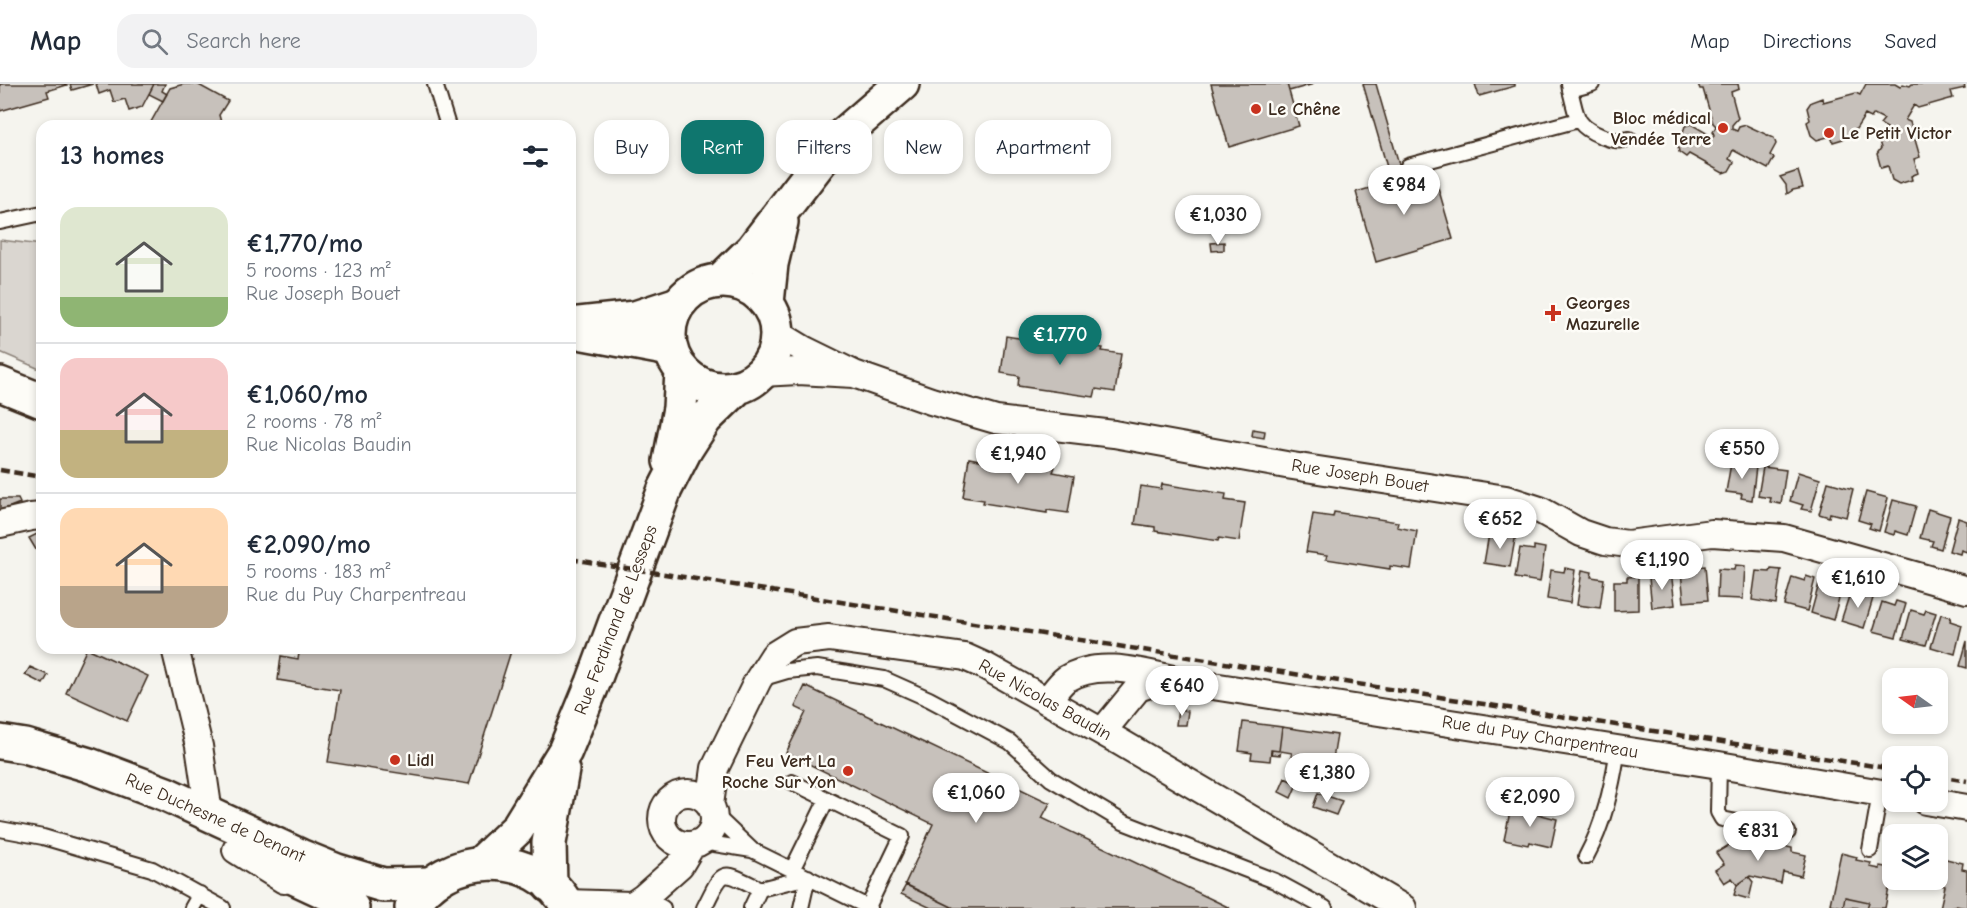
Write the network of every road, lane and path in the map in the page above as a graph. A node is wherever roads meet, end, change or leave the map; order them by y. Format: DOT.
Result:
graph roads {
  1 [pos="435,84"];
  2 [pos="902,84"];
  3 [pos="1592,84"];
  4 [pos="1570,87"];
  5 [pos="446,120"];
  6 [pos="1578,120"];
  7 [pos="1629,139"];
  8 [pos="1408,166"];
  9 [pos="785,209"];
  10 [pos="36,214"];
  11 [pos="0,222"];
  12 [pos="721,280"];
  13 [pos="678,304"];
  14 [pos="772,318"];
  15 [pos="576,324"];
  16 [pos="576,332"];
  17 [pos="676,360"];
  18 [pos="855,374"];
  19 [pos="750,380"];
  20 [pos="0,384"];
  21 [pos="36,399"];
  22 [pos="665,489"];
  23 [pos="36,517"];
  24 [pos="0,524"];
  25 [pos="1967,590"];
  26 [pos="176,654"];
  27 [pos="758,680"];
  28 [pos="1187,682"];
  29 [pos="1047,701"];
  30 [pos="1102,732"];
  31 [pos="0,742"];
  32 [pos="1617,749"];
  33 [pos="566,751"];
  34 [pos="0,762"];
  35 [pos="1719,765"];
  36 [pos="792,782"];
  37 [pos="1882,793"];
  38 [pos="827,799"];
  39 [pos="704,804"];
  40 [pos="1948,805"];
  41 [pos="1967,808"];
  42 [pos="1882,810"];
  43 [pos="209,813"];
  44 [pos="0,829"];
  45 [pos="1788,832"];
  46 [pos="668,836"];
  47 [pos="697,843"];
  48 [pos="236,850"];
  49 [pos="752,850"];
  50 [pos="1870,850"];
  51 [pos="1586,857"];
  52 [pos="481,862"];
  53 [pos="792,870"];
  54 [pos="808,877"];
  55 [pos="760,890"];
  56 [pos="200,894"];
  57 [pos="421,896"];
  58 [pos="561,898"];
  59 [pos="645,900"];
  60 [pos="869,907"];
  61 [pos="192,908"];
  62 [pos="223,908"];
  63 [pos="324,908"];
  64 [pos="352,908"];
  65 [pos="704,908"];
  66 [pos="751,908"];
  67 [pos="801,908"];
  68 [pos="1325,908"];
  69 [pos="1403,908"];
  1 -- 5 [label="lane"];
  2 -- 9 [label="main road"];
  3 -- 4 [label="lane"];
  4 -- 6 [label="lane"];
  6 -- 7 [label="lane"];
  6 -- 8 [label="lane"];
  9 -- 12 [label="main road"];
  9 -- 14 [label="main road"];
  10 -- 11 [label="lane"];
  12 -- 13 [label="main road"];
  12 -- 14 [label="main road"];
  13 -- 15 [label="main road"];
  13 -- 17 [label="main road"];
  14 -- 18 [label="street, Rue Joseph Bouet"];
  14 -- 19 [label="main road"];
  16 -- 17 [label="main road"];
  17 -- 19 [label="main road"];
  17 -- 22 [label="main road, Rue Ferdinand de Lesseps"];
  18 -- 19 [label="street, Rue Joseph Bouet"];
  18 -- 25 [label="street, Rue Joseph Bouet"];
  19 -- 22 [label="main road, Rue Ferdinand de Lesseps"];
  20 -- 21 [label="main road"];
  22 -- 33 [label="main road, Rue Ferdinand de Lesseps"];
  23 -- 24 [label="street"];
  26 -- 43 [label="street"];
  27 -- 29 [label="street, Rue Nicolas Baudin"];
  27 -- 39 [label="street, Rue Nicolas Baudin"];
  27 -- 68 [label="lane"];
  28 -- 29 [label="street, Rue du Puy Charpentreau"];
  28 -- 30 [label="street, Rue du Puy Charpentreau"];
  28 -- 32 [label="street, Rue du Puy Charpentreau"];
  29 -- 30 [label="street, Rue Nicolas Baudin"];
  30 -- 69 [label="street, Rue Nicolas Baudin"];
  31 -- 43 [label="main road, Rue Duchesne de Denant"];
  32 -- 35 [label="street, Rue du Puy Charpentreau"];
  32 -- 51 [label="lane"];
  33 -- 52 [label="main road, Rue Ferdinand de Lesseps"];
  33 -- 58 [label="main road, Rue Ferdinand de Lesseps"];
  34 -- 48 [label="main road, Rue Duchesne de Denant"];
  35 -- 37 [label="street, Rue du Puy Charpentreau"];
  35 -- 45 [label="lane"];
  36 -- 38 [label="lane"];
  38 -- 53 [label="lane"];
  38 -- 60 [label="lane"];
  39 -- 46 [label="street"];
  39 -- 47 [label="street"];
  39 -- 49 [label="lane"];
  40 -- 41 [label="street"];
  42 -- 50 [label="lane"];
  43 -- 57 [label="main road, Rue Duchesne de Denant"];
  44 -- 56 [label="lane"];
  46 -- 47 [label="street"];
  46 -- 59 [label="street"];
  47 -- 49 [label="lane"];
  47 -- 59 [label="street"];
  48 -- 63 [label="street"];
  48 -- 64 [label="main road, Rue Duchesne de Denant"];
  49 -- 53 [label="lane"];
  52 -- 57 [label="main road"];
  52 -- 58 [label="main road"];
  53 -- 54 [label="lane"];
  54 -- 55 [label="lane"];
  54 -- 60 [label="lane"];
  54 -- 67 [label="lane"];
  55 -- 65 [label="lane"];
  55 -- 66 [label="lane"];
  56 -- 61 [label="lane"];
  56 -- 62 [label="lane"];
  58 -- 59 [label="street"];
}
